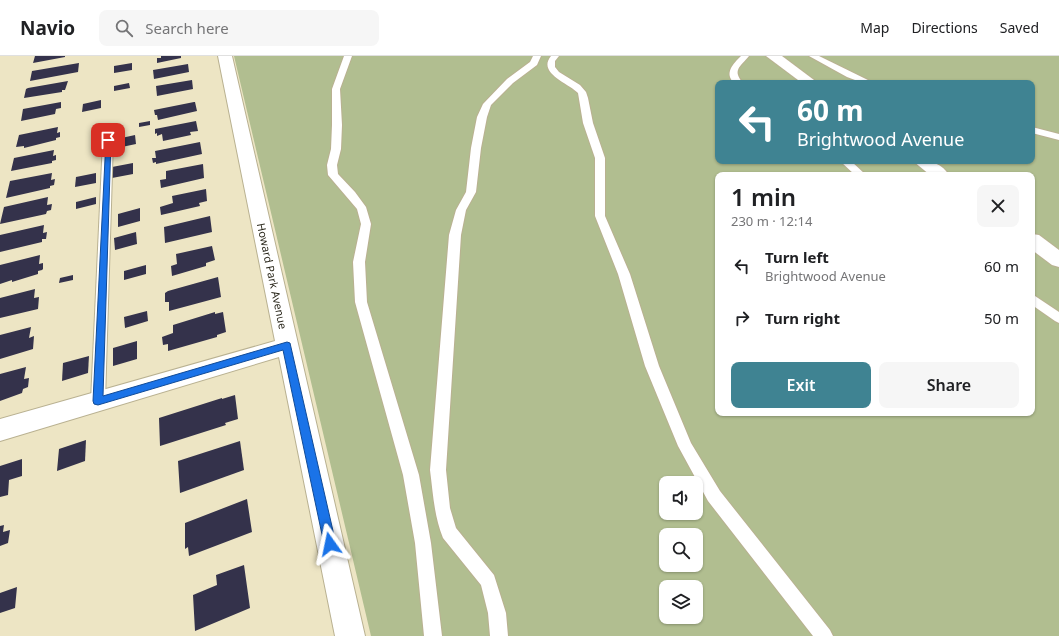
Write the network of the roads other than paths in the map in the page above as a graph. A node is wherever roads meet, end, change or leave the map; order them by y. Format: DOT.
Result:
graph roads {
  1 [pos="225,56"];
  2 [pos="348,56"];
  3 [pos="537,56"];
  4 [pos="555,56"];
  5 [pos="745,56"];
  6 [pos="773,56"];
  7 [pos="813,56"];
  8 [pos="734,80"];
  9 [pos="807,80"];
  10 [pos="861,80"];
  11 [pos="1035,131"];
  12 [pos="1059,137"];
  13 [pos="108,140"];
  14 [pos="848,164"];
  15 [pos="925,164"];
  16 [pos="857,172"];
  17 [pos="937,172"];
  18 [pos="1035,242"];
  19 [pos="1059,260"];
  20 [pos="1035,301"];
  21 [pos="1059,318"];
  22 [pos="287,346"];
  23 [pos="98,401"];
  24 [pos="0,430"];
  25 [pos="350,636"];
  26 [pos="434,636"];
  27 [pos="499,636"];
  28 [pos="824,636"];
  1 -- 22 [label="street, Howard Park Avenue"];
  2 -- 26 [label="lane"];
  3 -- 27 [label="lane"];
  4 -- 28 [label="lane"];
  5 -- 8 [label="lane"];
  6 -- 9 [label="street"];
  7 -- 10 [label="lane"];
  11 -- 12 [label="lane"];
  13 -- 23 [label="lane"];
  14 -- 16 [label="lane"];
  15 -- 17 [label="street"];
  18 -- 19 [label="street"];
  20 -- 21 [label="lane"];
  22 -- 23 [label="street"];
  22 -- 25 [label="street, Howard Park Avenue"];
  23 -- 24 [label="street"];
}
